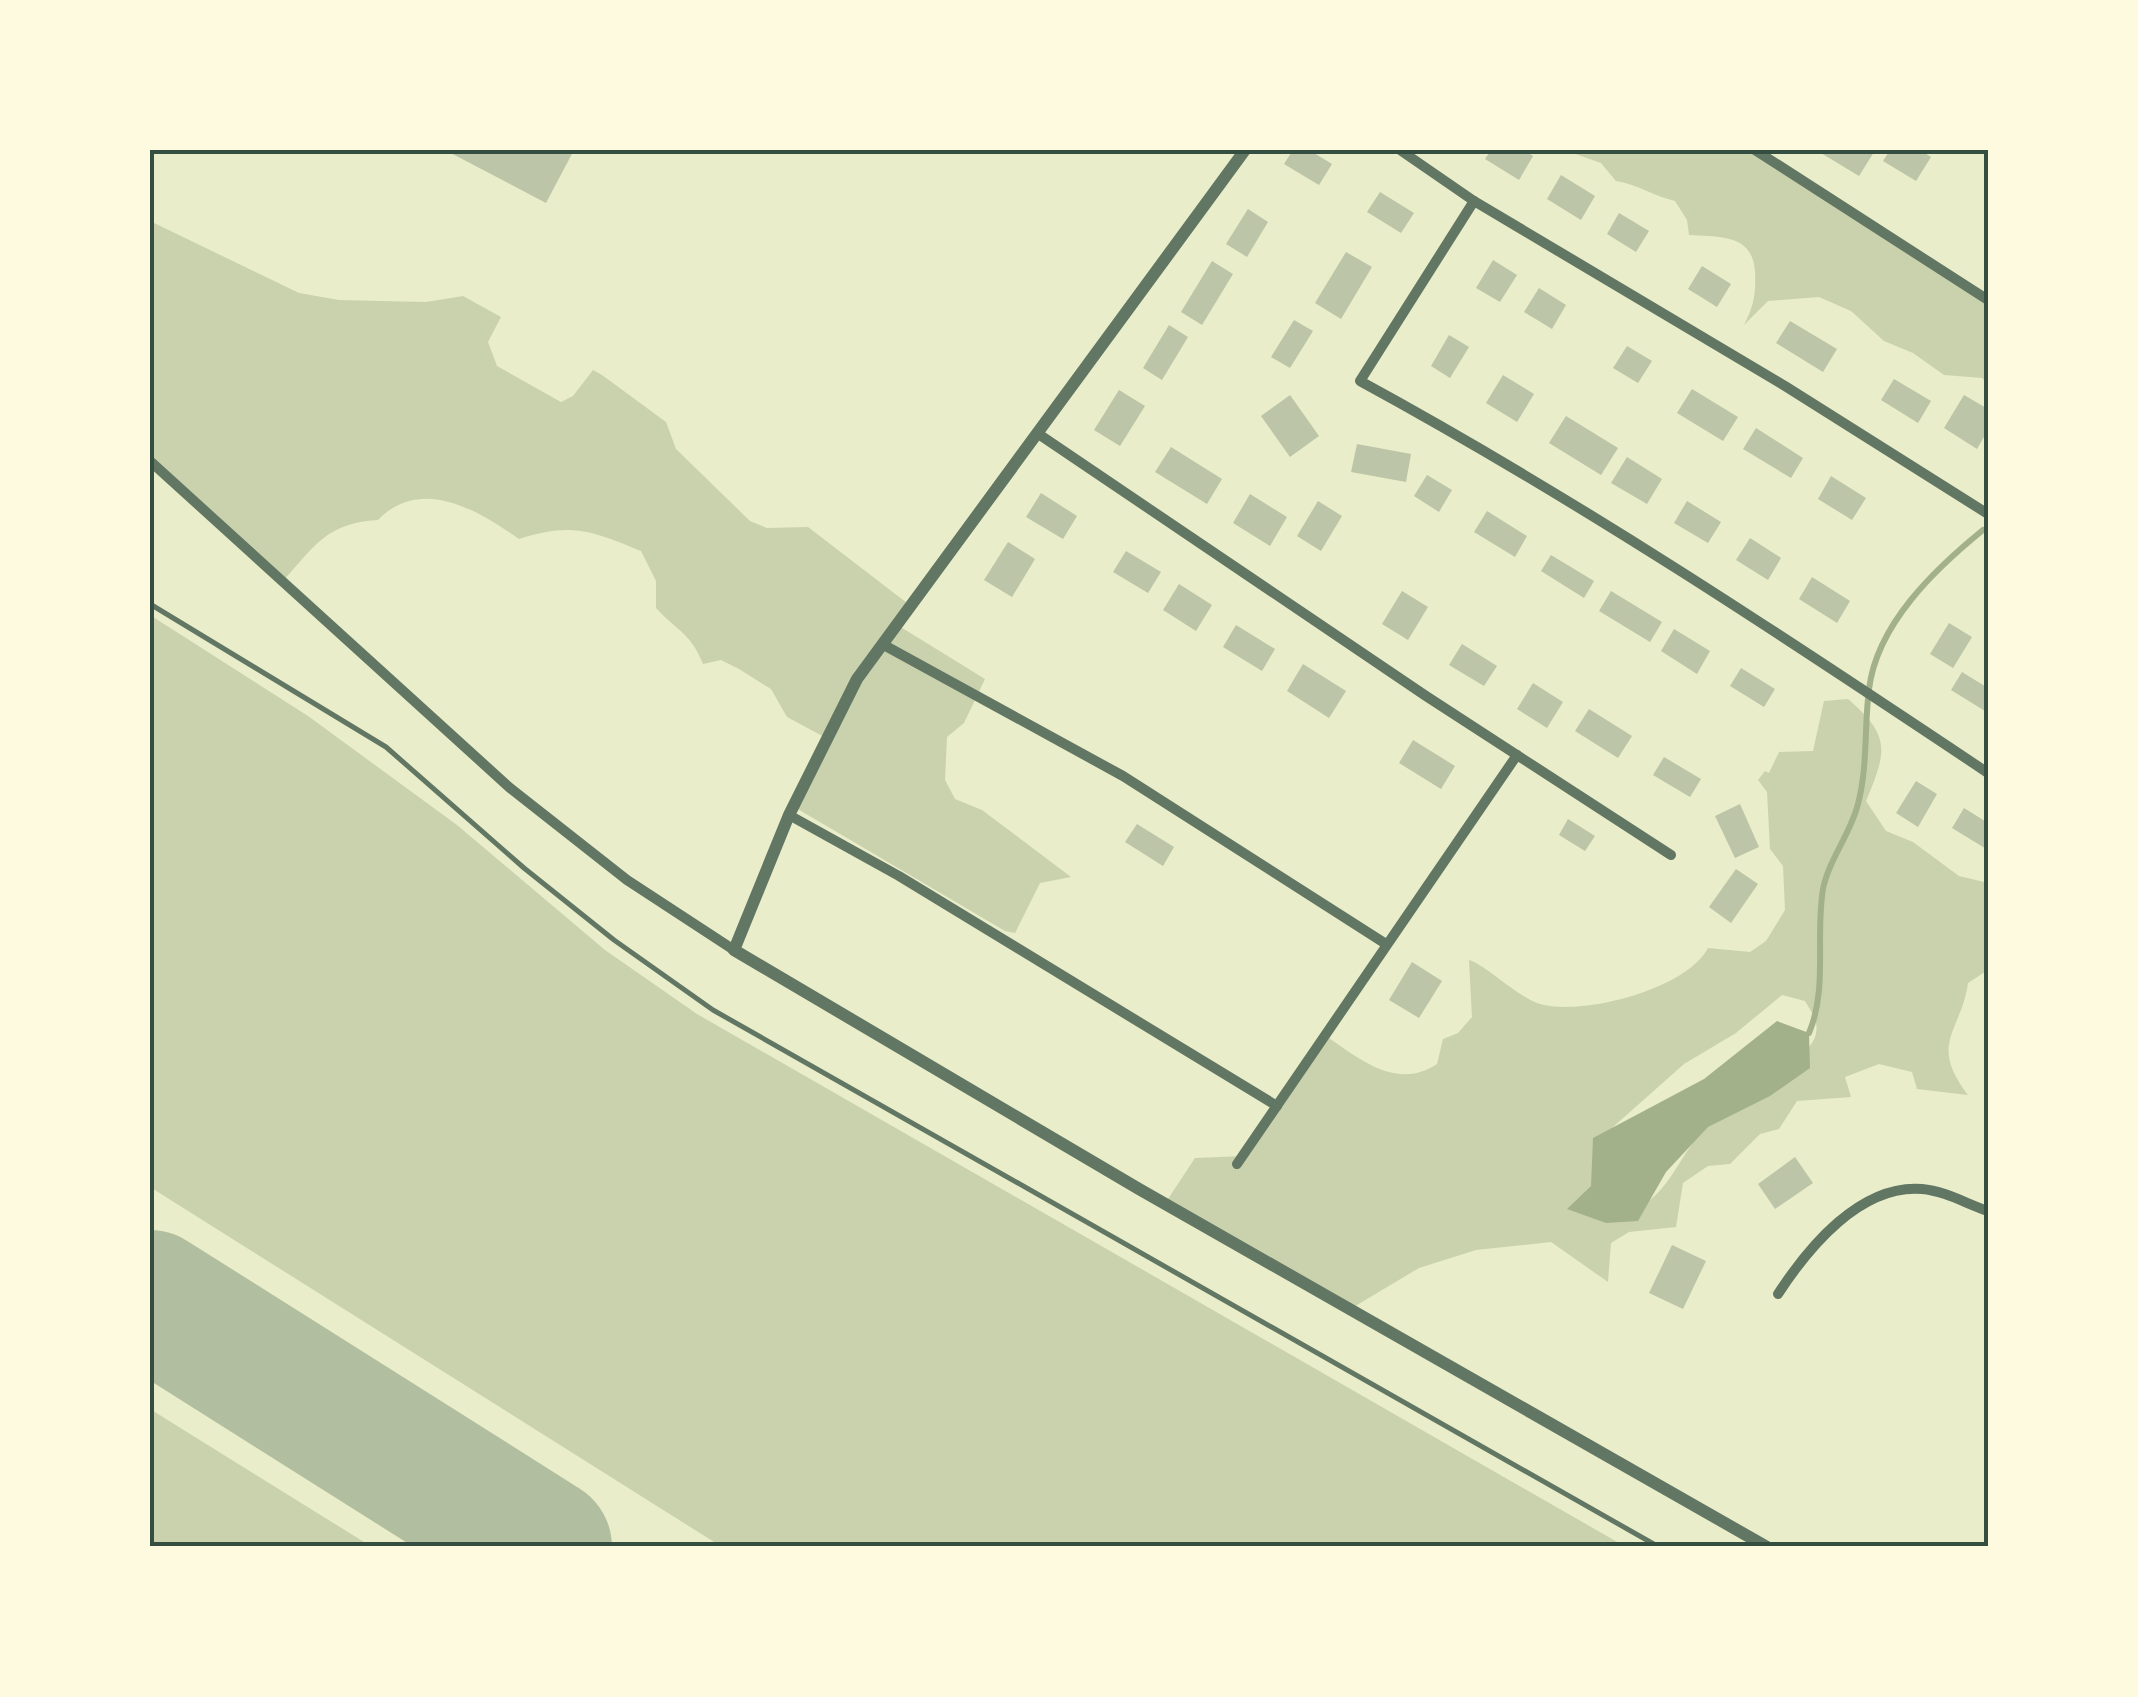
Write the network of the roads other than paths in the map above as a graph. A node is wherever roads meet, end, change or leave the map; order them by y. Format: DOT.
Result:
graph roads {
  1 [pos="1245,150"];
  2 [pos="1400,150"];
  3 [pos="1755,150"];
  4 [pos="1474,201"];
  5 [pos="1988,300"];
  6 [pos="1037,432"];
  7 [pos="150,460"];
  8 [pos="1988,514"];
  9 [pos="150,604"];
  10 [pos="882,644"];
  11 [pos="1518,755"];
  12 [pos="1988,774"];
  13 [pos="789,815"];
  14 [pos="1671,855"];
  15 [pos="1386,944"];
  16 [pos="734,950"];
  17 [pos="1277,1106"];
  18 [pos="1237,1164"];
  19 [pos="1988,1210"];
  20 [pos="1778,1294"];
  21 [pos="1659,1547"];
  22 [pos="1767,1547"];
  1 -- 6 [label="street"];
  2 -- 4 [label="street"];
  3 -- 5 [label="street"];
  4 -- 8 [label="street"];
  4 -- 12 [label="street"];
  6 -- 10 [label="street"];
  6 -- 11 [label="street"];
  7 -- 16 [label="street"];
  9 -- 21 [label="lane"];
  10 -- 13 [label="street"];
  10 -- 15 [label="street"];
  11 -- 14 [label="street"];
  11 -- 15 [label="street"];
  13 -- 16 [label="street"];
  13 -- 17 [label="street"];
  15 -- 17 [label="street"];
  16 -- 22 [label="street"];
  17 -- 18 [label="street"];
  19 -- 20 [label="street"];
}
